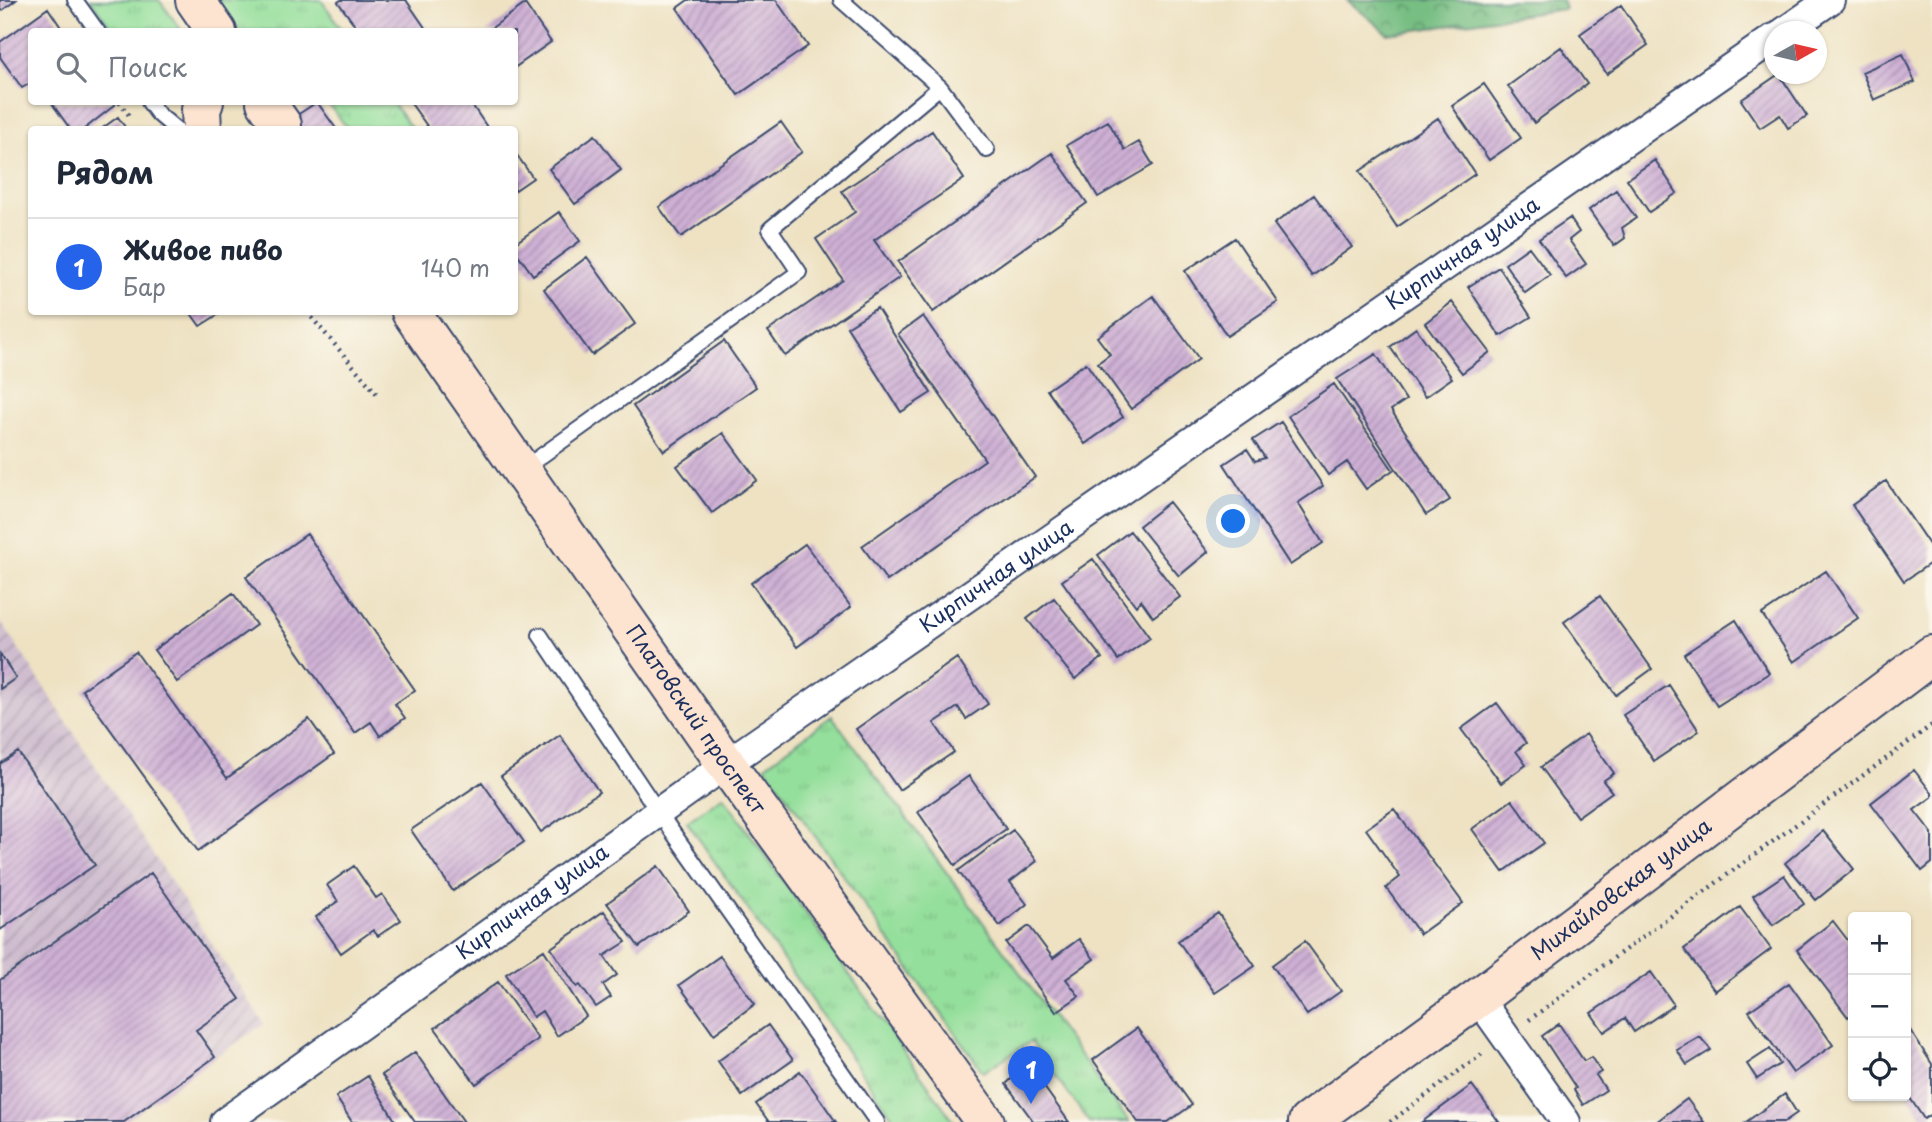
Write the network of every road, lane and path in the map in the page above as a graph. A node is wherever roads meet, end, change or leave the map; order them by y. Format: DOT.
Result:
graph roads {
  1 [pos="75,0"];
  2 [pos="195,0"];
  3 [pos="841,0"];
  4 [pos="1830,0"];
  5 [pos="1800,21"];
  6 [pos="95,28"];
  7 [pos="215,28"];
  8 [pos="1764,45"];
  9 [pos="940,87"];
  10 [pos="151,105"];
  11 [pos="203,105"];
  12 [pos="172,126"];
  13 [pos="202,126"];
  14 [pos="987,150"];
  15 [pos="310,315"];
  16 [pos="413,315"];
  17 [pos="377,394"];
  18 [pos="522,470"];
  19 [pos="540,635"];
  20 [pos="1932,655"];
  21 [pos="1932,725"];
  22 [pos="726,764"];
  23 [pos="659,813"];
  24 [pos="1478,998"];
  25 [pos="1506,1037"];
  26 [pos="225,1122"];
  27 [pos="877,1122"];
  28 [pos="985,1122"];
  29 [pos="1308,1122"];
  30 [pos="1390,1122"];
  31 [pos="1566,1122"];
  1 -- 6 [label="lane"];
  2 -- 7 [label="main road"];
  3 -- 9 [label="lane"];
  4 -- 5 [label="street"];
  8 -- 22 [label="street, Кирпичная улица"];
  9 -- 14 [label="lane"];
  9 -- 18 [label="lane"];
  10 -- 12 [label="lane"];
  11 -- 13 [label="main road"];
  15 -- 17 [label="path"];
  16 -- 18 [label="main road, Платовский проспект"];
  18 -- 22 [label="main road, Платовский проспект"];
  19 -- 23 [label="lane"];
  20 -- 24 [label="main road, Михайловская улица"];
  21 -- 25 [label="path"];
  22 -- 23 [label="street, Кирпичная улица"];
  22 -- 28 [label="main road, Платовский проспект"];
  23 -- 26 [label="street, Кирпичная улица"];
  23 -- 27 [label="lane"];
  24 -- 25 [label="street"];
  24 -- 29 [label="main road, Михайловская улица"];
  25 -- 30 [label="path"];
  25 -- 31 [label="street"];
}
